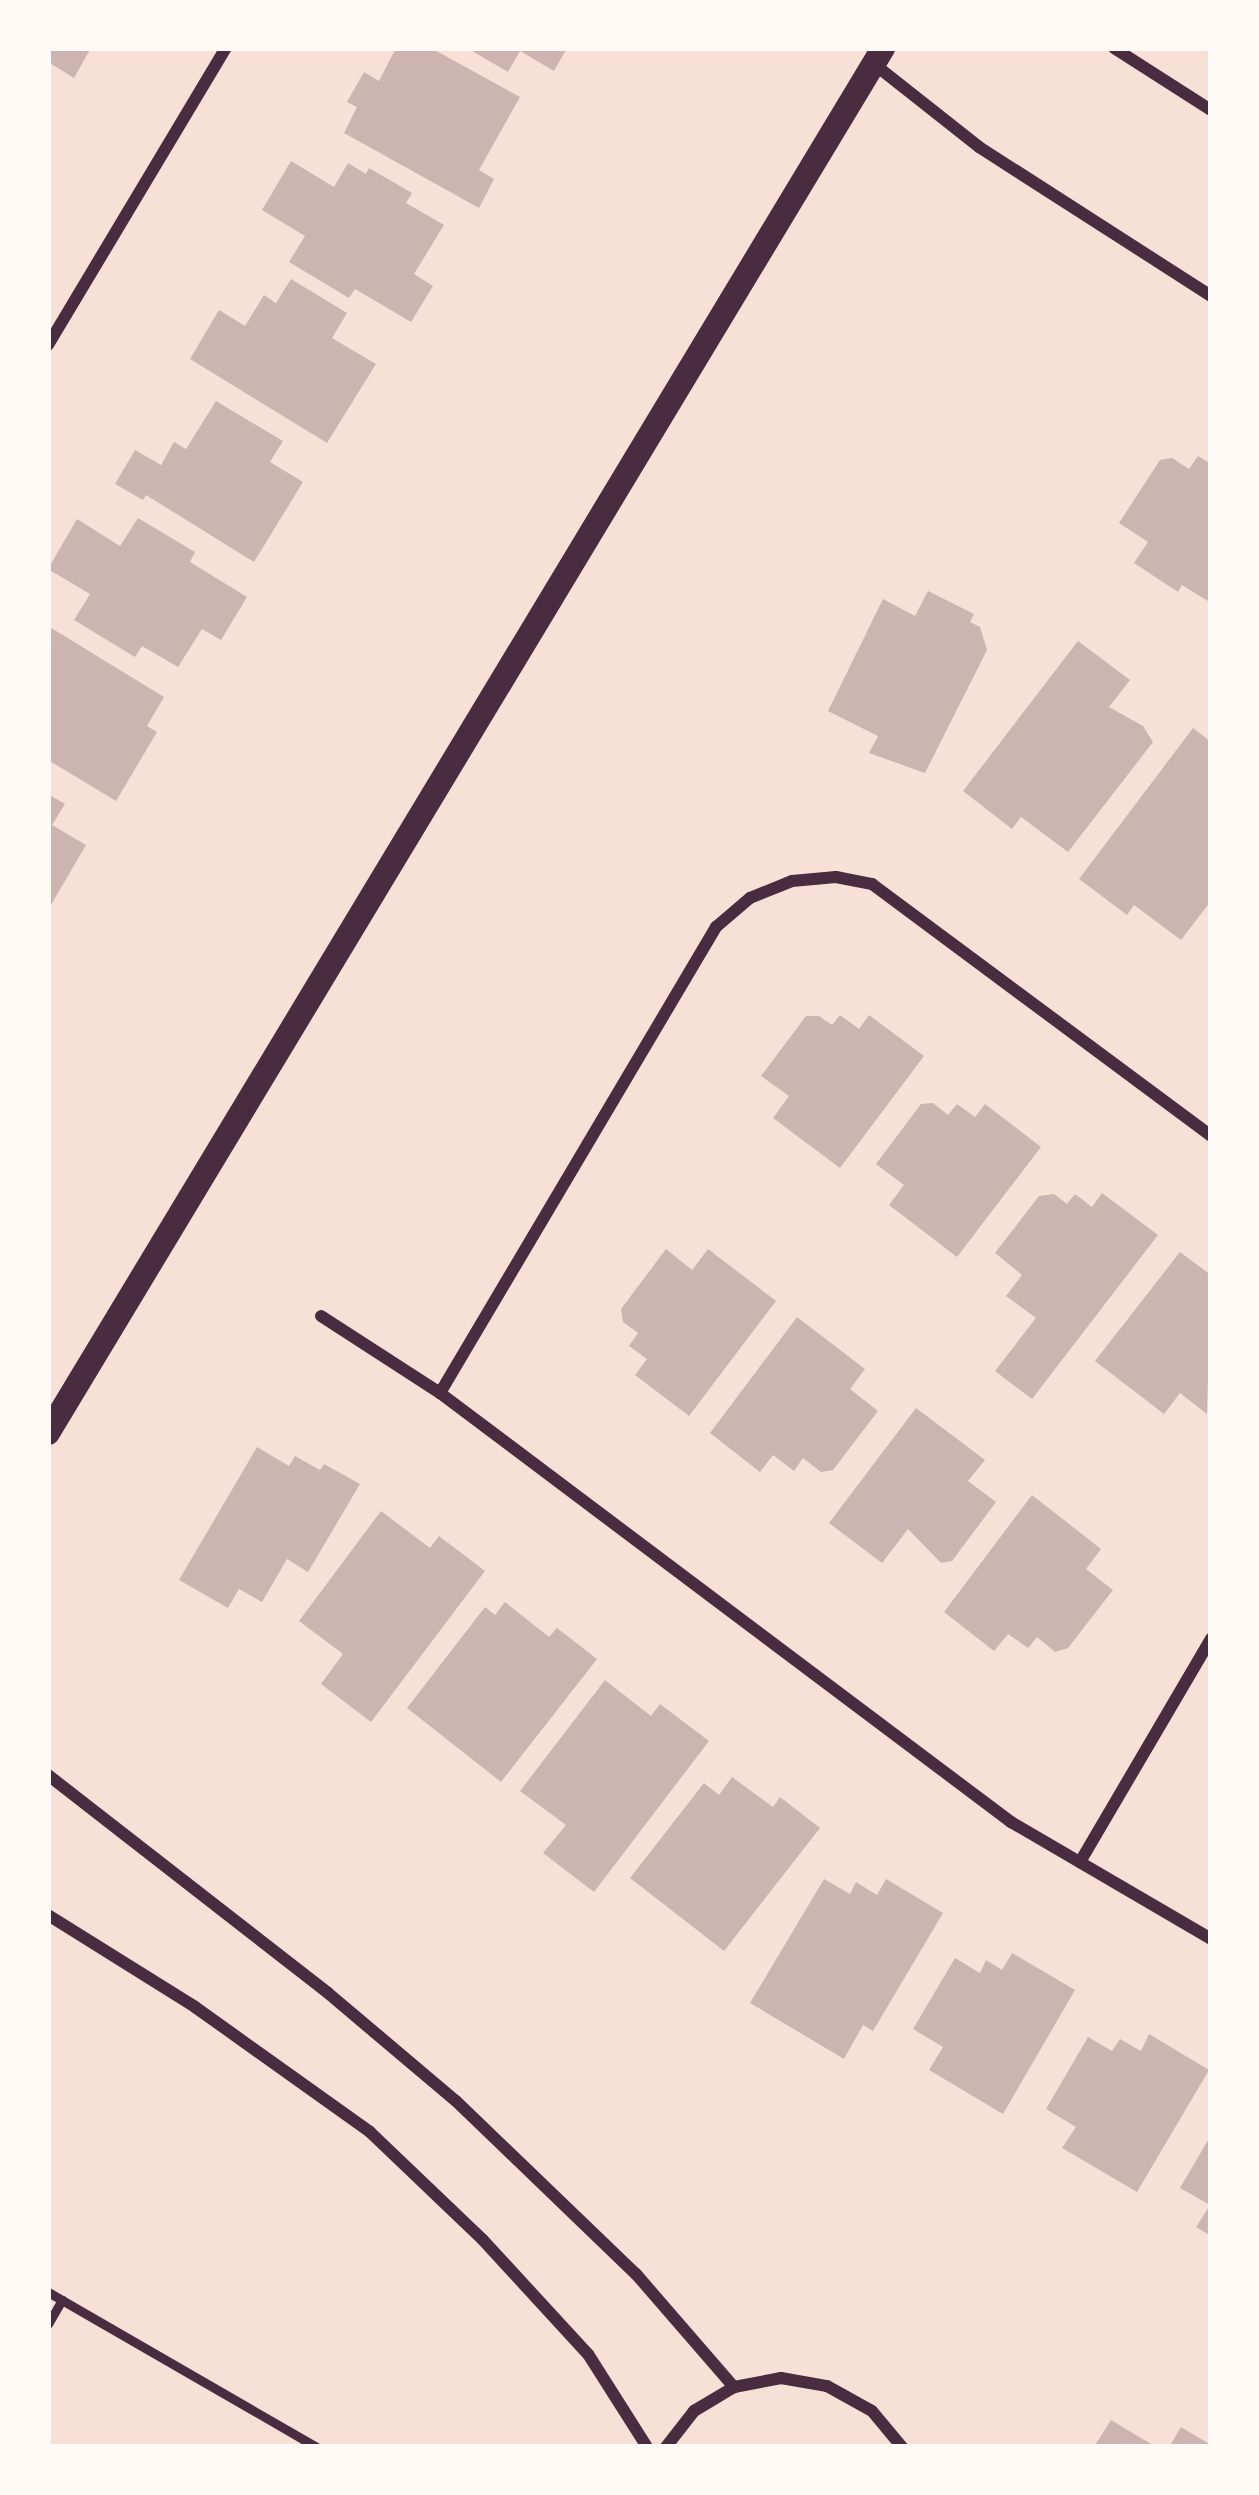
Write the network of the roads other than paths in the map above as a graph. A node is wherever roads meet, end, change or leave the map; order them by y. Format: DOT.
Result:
graph roads {
  1 [pos="226,48"];
  2 [pos="1114,48"];
  3 [pos="879,56"];
  4 [pos="1211,110"];
  5 [pos="1211,296"];
  6 [pos="48,345"];
  7 [pos="1211,1136"];
  8 [pos="321,1316"];
  9 [pos="440,1393"];
  10 [pos="48,1432"];
  11 [pos="1211,1639"];
  12 [pos="48,1775"];
  13 [pos="1080,1862"];
  14 [pos="48,1915"];
  15 [pos="1211,1939"];
  16 [pos="48,2292"];
  17 [pos="62,2300"];
  18 [pos="48,2324"];
  19 [pos="734,2387"];
  20 [pos="316,2447"];
  21 [pos="647,2447"];
  22 [pos="666,2447"];
  23 [pos="902,2447"];
  1 -- 6 [label="street"];
  2 -- 4 [label="street"];
  3 -- 5 [label="street"];
  3 -- 10 [label="main road"];
  7 -- 9 [label="street"];
  8 -- 9 [label="street"];
  9 -- 13 [label="street"];
  11 -- 13 [label="street"];
  12 -- 19 [label="street"];
  13 -- 15 [label="street"];
  14 -- 21 [label="street"];
  16 -- 17 [label="lane"];
  17 -- 18 [label="lane"];
  17 -- 20 [label="lane"];
  19 -- 22 [label="street"];
  19 -- 23 [label="street"];
}
